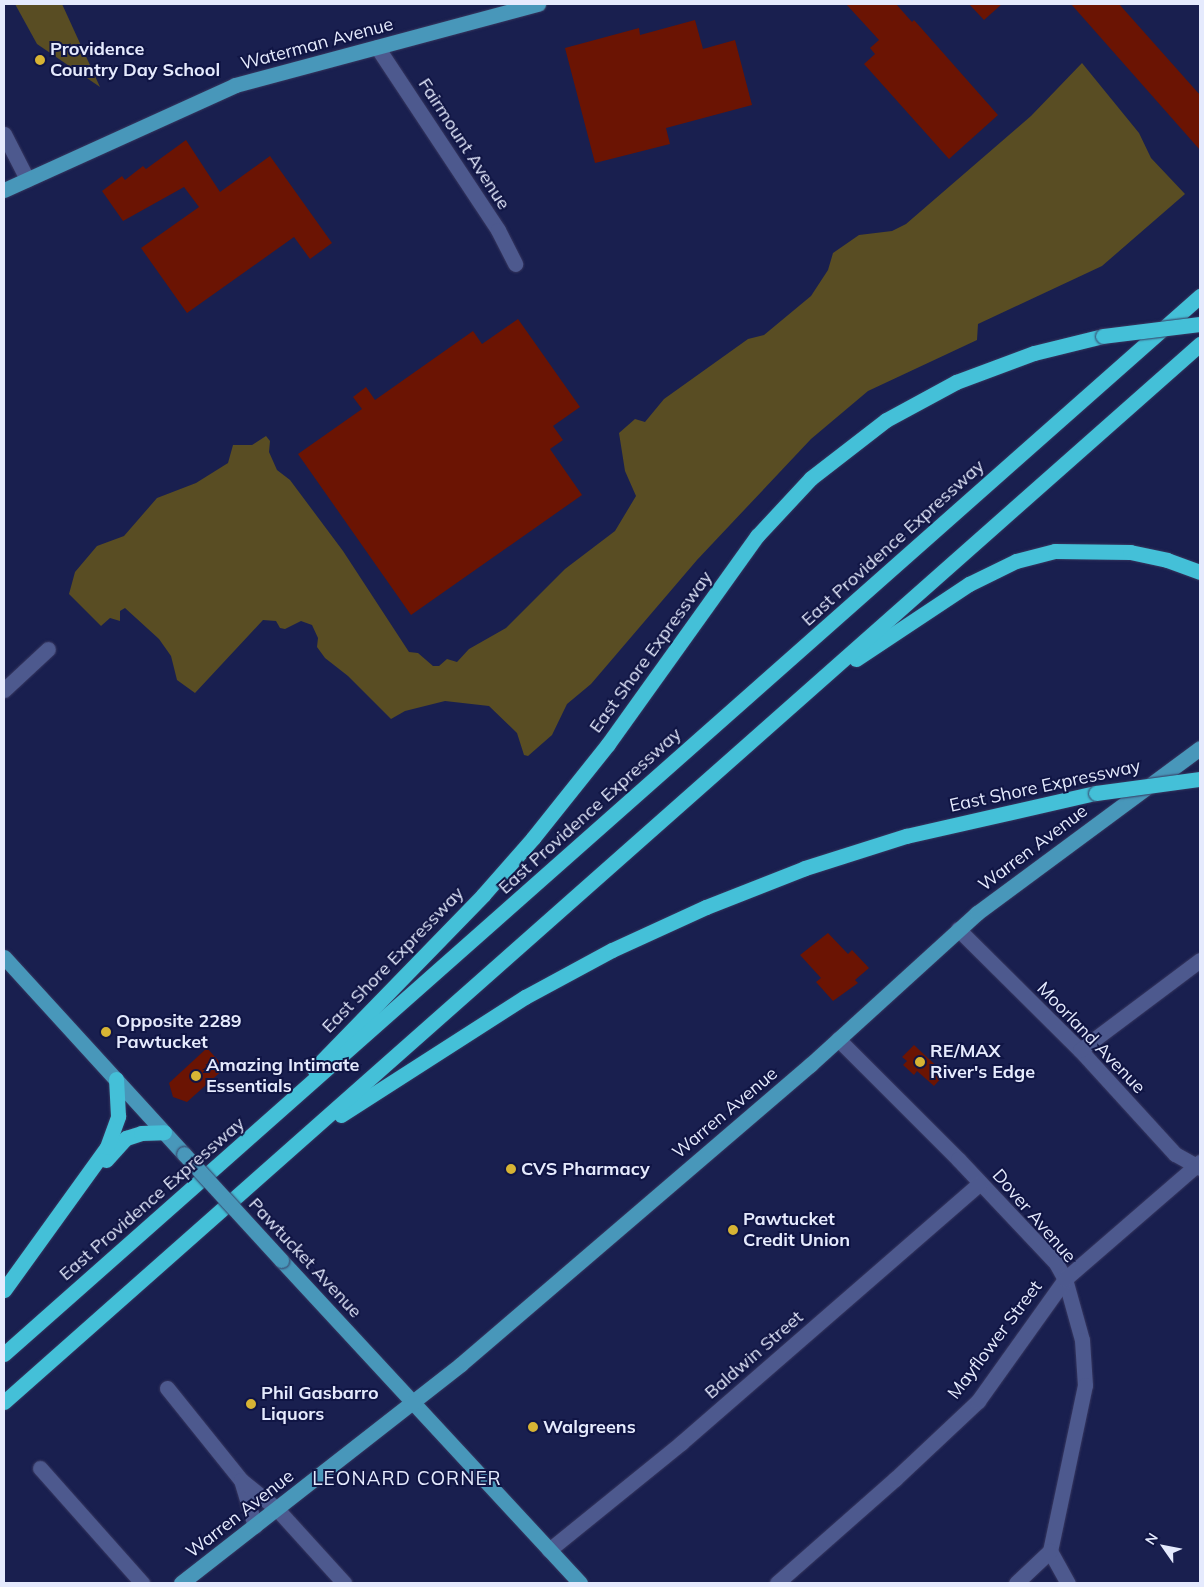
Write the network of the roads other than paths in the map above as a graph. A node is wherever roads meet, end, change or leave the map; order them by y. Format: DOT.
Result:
graph roads {
  1 [pos="538,4"];
  2 [pos="377,47"];
  3 [pos="4,134"];
  4 [pos="27,179"];
  5 [pos="4,190"];
  6 [pos="515,264"];
  7 [pos="1200,296"];
  8 [pos="1200,324"];
  9 [pos="1200,344"];
  10 [pos="1200,572"];
  11 [pos="48,649"];
  12 [pos="4,690"];
  13 [pos="806,693"];
  14 [pos="1200,748"];
  15 [pos="1200,779"];
  16 [pos="958,929"];
  17 [pos="4,957"];
  18 [pos="1200,960"];
  19 [pos="838,1039"];
  20 [pos="1080,1050"];
  21 [pos="116,1079"];
  22 [pos="164,1132"];
  23 [pos="288,1151"];
  24 [pos="227,1158"];
  25 [pos="1199,1165"];
  26 [pos="980,1182"];
  27 [pos="72,1197"];
  28 [pos="1065,1279"];
  29 [pos="4,1290"];
  30 [pos="4,1354"];
  31 [pos="167,1388"];
  32 [pos="4,1403"];
  33 [pos="410,1404"];
  34 [pos="40,1468"];
  35 [pos="241,1480"];
  36 [pos="277,1509"];
  37 [pos="255,1526"];
  38 [pos="549,1550"];
  39 [pos="1050,1551"];
  40 [pos="142,1583"];
  41 [pos="182,1583"];
  42 [pos="344,1583"];
  43 [pos="580,1583"];
  44 [pos="777,1583"];
  45 [pos="1016,1583"];
  46 [pos="1068,1583"];
  1 -- 2 [label="main road, Waterman Avenue"];
  2 -- 4 [label="main road, Waterman Avenue"];
  2 -- 6 [label="street, Fairmount Avenue"];
  3 -- 4 [label="street"];
  4 -- 5 [label="main road, Waterman Avenue"];
  7 -- 24 [label="highway, East Providence Expressway"];
  8 -- 24 [label="highway, East Shore Expressway, bridge"];
  9 -- 13 [label="highway"];
  10 -- 13 [label="highway"];
  11 -- 12 [label="street"];
  13 -- 23 [label="highway"];
  14 -- 16 [label="main road, Warren Avenue"];
  15 -- 23 [label="highway, East Shore Expressway, bridge"];
  16 -- 19 [label="main road, Warren Avenue"];
  16 -- 20 [label="street, Moorland Avenue"];
  17 -- 21 [label="main road, Pawtucket Avenue"];
  18 -- 20 [label="street"];
  19 -- 26 [label="street, Dover Avenue"];
  19 -- 33 [label="main road, Warren Avenue"];
  20 -- 25 [label="street, Moorland Avenue"];
  21 -- 22 [label="main road, Pawtucket Avenue"];
  21 -- 27 [label="highway"];
  22 -- 27 [label="highway"];
  22 -- 33 [label="main road, Pawtucket Avenue, bridge"];
  23 -- 32 [label="highway"];
  24 -- 30 [label="highway, East Providence Expressway"];
  25 -- 28 [label="street, Mayflower Street"];
  26 -- 28 [label="street, Dover Avenue"];
  26 -- 38 [label="street, Baldwin Street"];
  27 -- 29 [label="highway"];
  28 -- 39 [label="street, Dover Avenue"];
  28 -- 44 [label="street, Mayflower Street"];
  31 -- 35 [label="street"];
  33 -- 36 [label="main road, Warren Avenue"];
  33 -- 38 [label="main road, Pawtucket Avenue"];
  34 -- 40 [label="street"];
  35 -- 36 [label="street"];
  35 -- 37 [label="street"];
  36 -- 37 [label="main road, Warren Avenue"];
  36 -- 42 [label="street"];
  37 -- 41 [label="main road, Warren Avenue"];
  38 -- 43 [label="main road, Pawtucket Avenue"];
  39 -- 45 [label="street"];
  39 -- 46 [label="street"];
}
